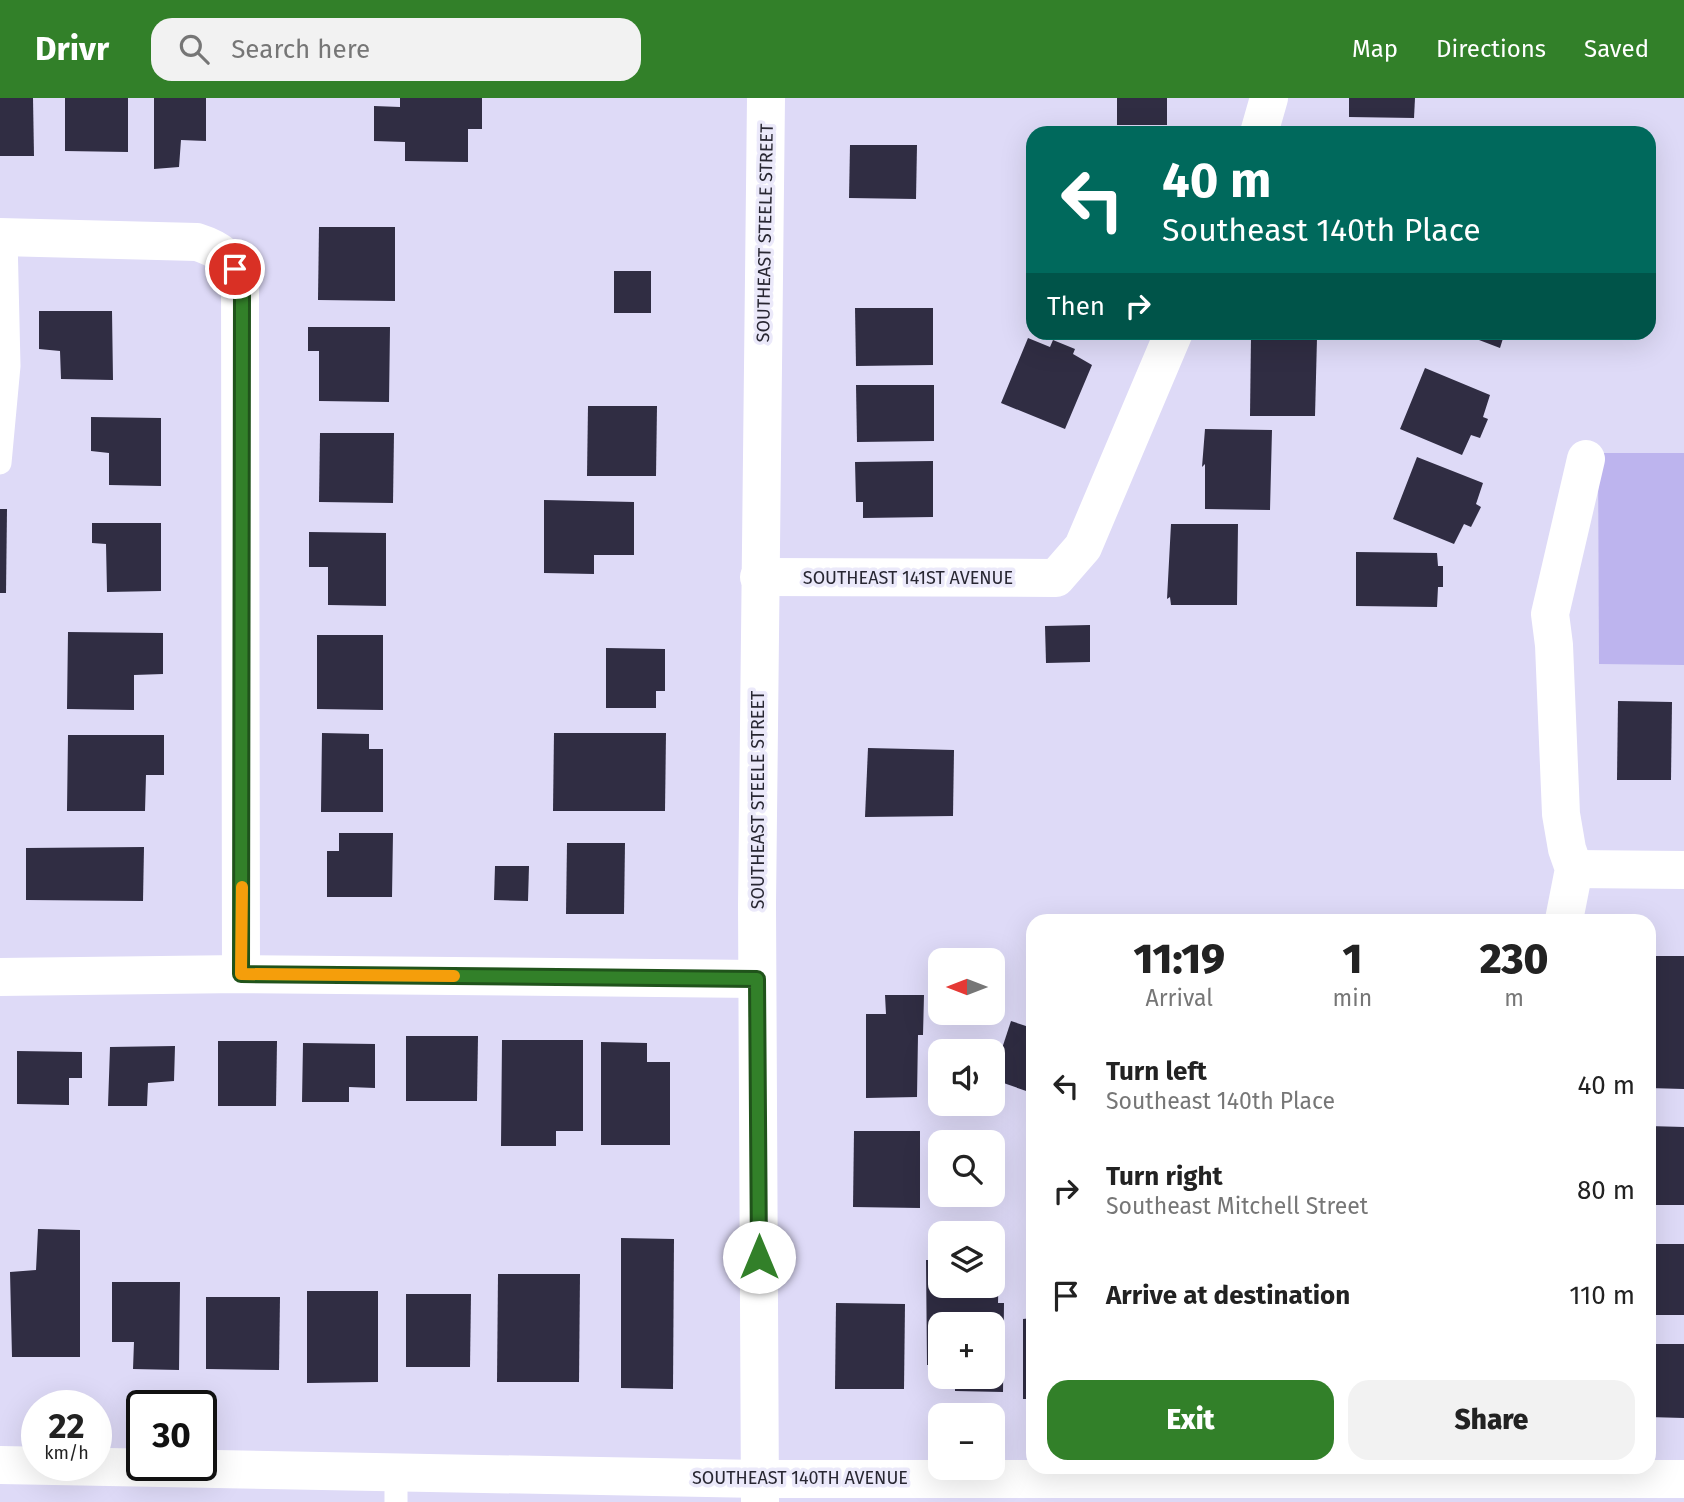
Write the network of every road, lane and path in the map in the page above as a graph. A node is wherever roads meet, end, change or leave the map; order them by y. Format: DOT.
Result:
graph roads {
  1 [pos="766,98"];
  2 [pos="1269,98"];
  3 [pos="1261,126"];
  4 [pos="3,237"];
  5 [pos="1171,340"];
  6 [pos="1586,459"];
  7 [pos="0,463"];
  8 [pos="759,577"];
  9 [pos="1574,869"];
  10 [pos="1684,870"];
  11 [pos="1565,914"];
  12 [pos="241,974"];
  13 [pos="0,977"];
  14 [pos="757,979"];
  15 [pos="0,1465"];
  16 [pos="1684,1479"];
  17 [pos="1545,1482"];
  18 [pos="396,1487"];
  19 [pos="760,1491"];
  1 -- 8 [label="street, SOUTHEAST STEELE STREET"];
  2 -- 3 [label="street"];
  4 -- 7 [label="lane"];
  4 -- 12 [label="street"];
  5 -- 8 [label="street, SOUTHEAST 141ST AVENUE"];
  6 -- 9 [label="street"];
  8 -- 14 [label="street, SOUTHEAST STEELE STREET"];
  9 -- 10 [label="street"];
  9 -- 11 [label="street"];
  12 -- 13 [label="street"];
  12 -- 14 [label="street"];
  14 -- 19 [label="street, SOUTHEAST STEELE STREET"];
  15 -- 18 [label="street, SOUTHEAST 140TH AVENUE"];
  16 -- 17 [label="street, SOUTHEAST 140TH AVENUE"];
  17 -- 19 [label="street, SOUTHEAST 140TH AVENUE"];
  18 -- 19 [label="street, SOUTHEAST 140TH AVENUE"];
}
